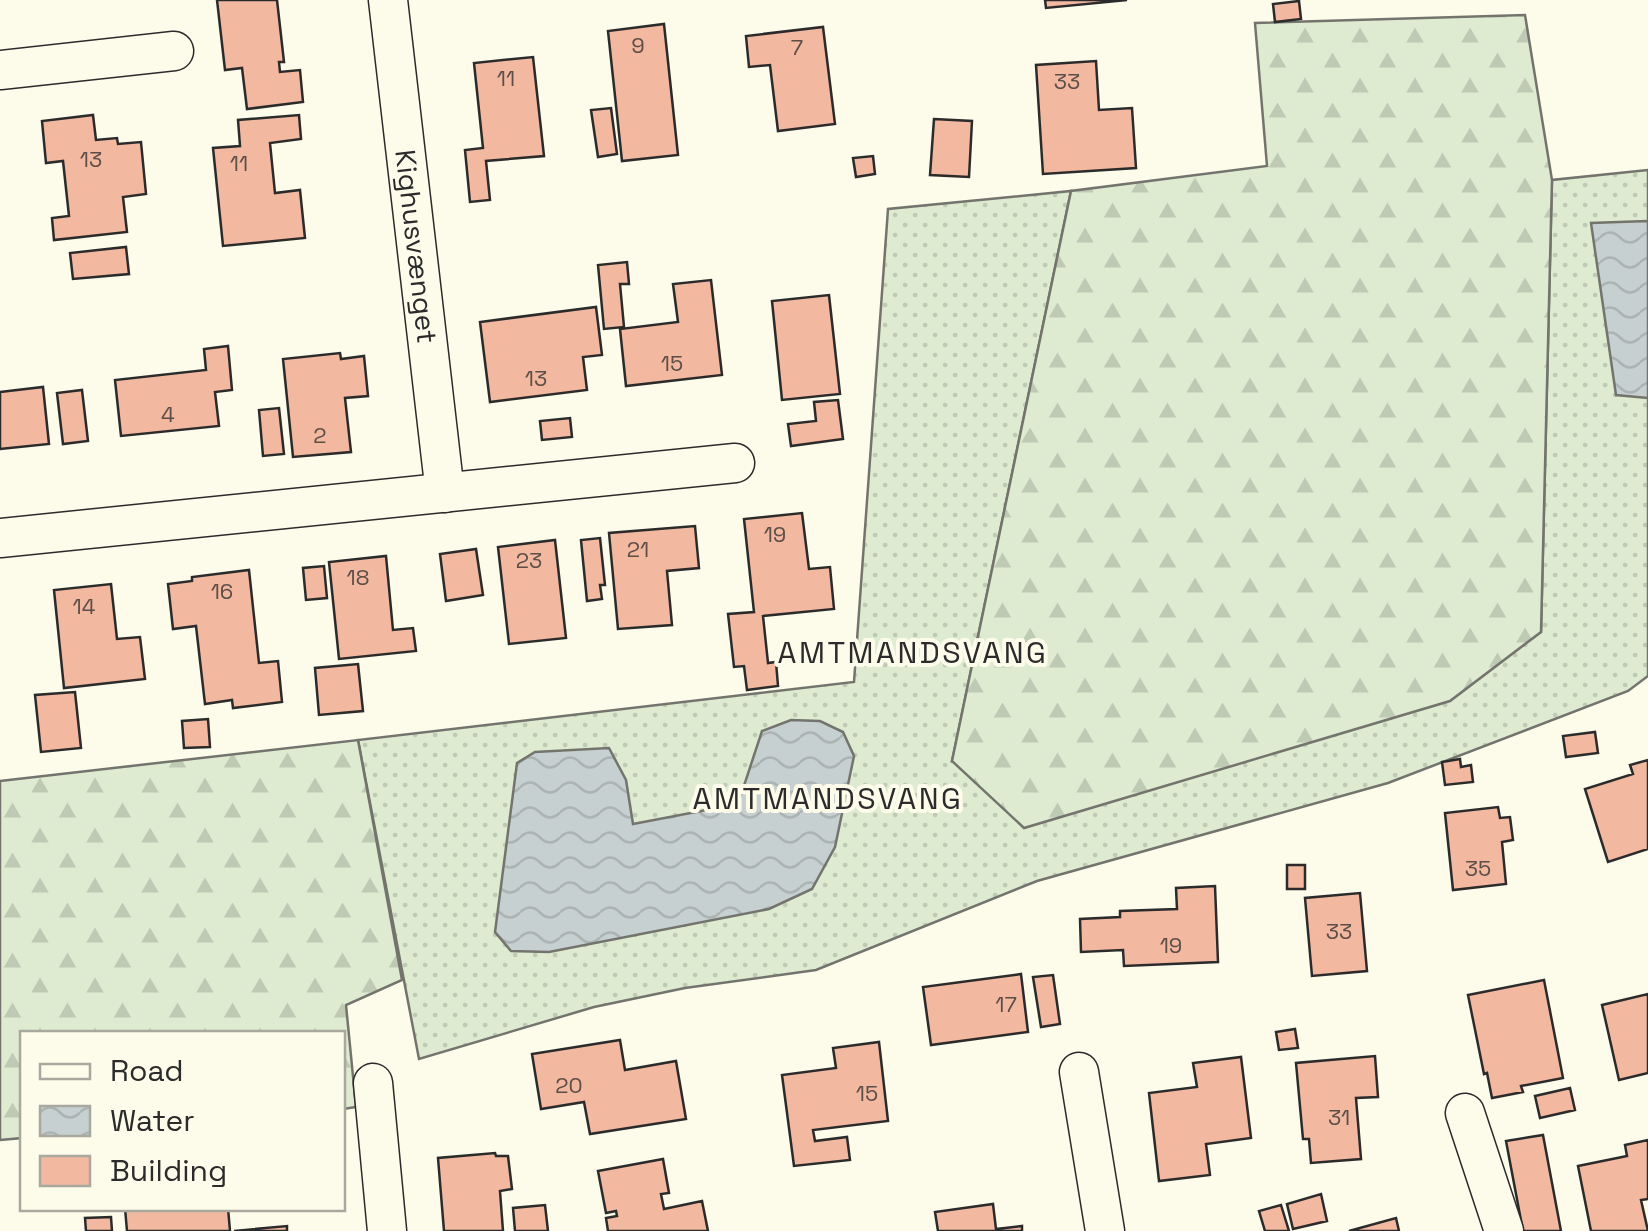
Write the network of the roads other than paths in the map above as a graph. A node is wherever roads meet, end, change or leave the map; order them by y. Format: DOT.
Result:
graph roads {
  1 [pos="388,0"];
  2 [pos="174,51"];
  3 [pos="0,70"];
  4 [pos="735,463"];
  5 [pos="445,493"];
  6 [pos="0,538"];
  7 [pos="1079,1072"];
  8 [pos="373,1083"];
  9 [pos="1466,1113"];
  10 [pos="387,1231"];
  11 [pos="1104,1231"];
  12 [pos="1504,1231"];
  1 -- 5 [label="street, Kighusvænget"];
  2 -- 3 [label="street"];
  4 -- 5 [label="street"];
  5 -- 6 [label="street"];
  7 -- 11 [label="street"];
  8 -- 10 [label="street"];
  9 -- 12 [label="street"];
}
